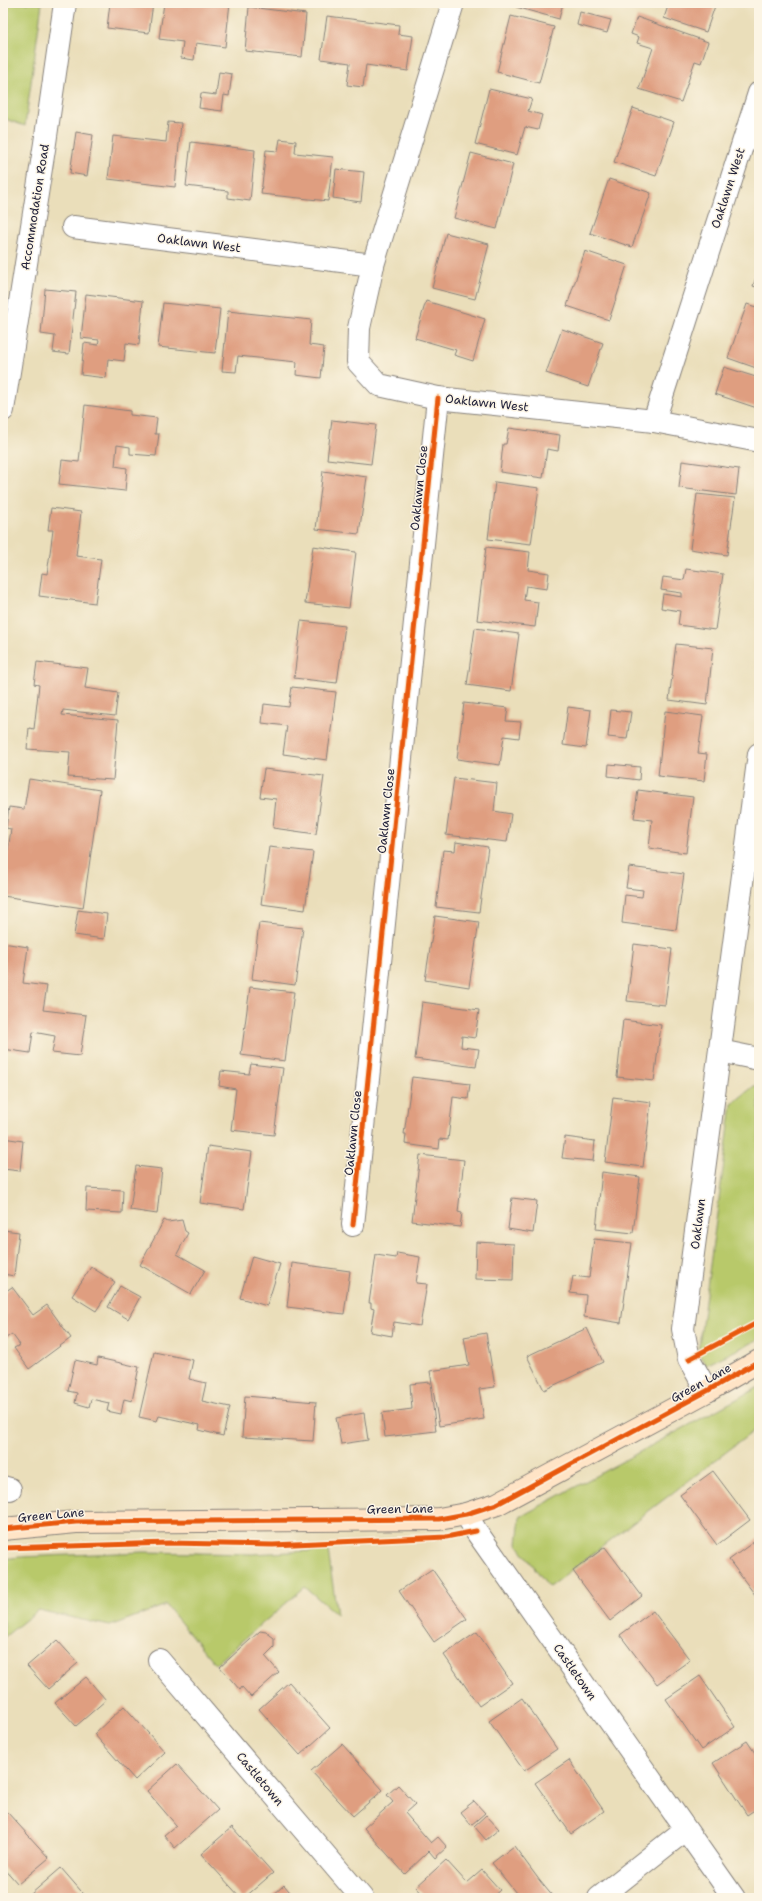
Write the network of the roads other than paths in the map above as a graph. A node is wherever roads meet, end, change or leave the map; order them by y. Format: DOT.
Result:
graph roads {
  1 [pos="66,3"];
  2 [pos="453,3"];
  3 [pos="759,93"];
  4 [pos="73,227"];
  5 [pos="372,265"];
  6 [pos="438,398"];
  7 [pos="3,410"];
  8 [pos="654,421"];
  9 [pos="759,441"];
  10 [pos="759,754"];
  11 [pos="720,1051"];
  12 [pos="759,1059"];
  13 [pos="353,1225"];
  14 [pos="759,1361"];
  15 [pos="707,1392"];
  16 [pos="466,1514"];
  17 [pos="3,1529"];
  18 [pos="159,1660"];
  19 [pos="685,1830"];
  20 [pos="362,1898"];
  21 [pos="599,1898"];
  22 [pos="734,1898"];
  1 -- 7 [label="street, Accommodation Road"];
  2 -- 5 [label="street, Oaklawn West"];
  3 -- 8 [label="street, Oaklawn West"];
  4 -- 5 [label="street, Oaklawn West"];
  5 -- 6 [label="street, Oaklawn West"];
  6 -- 8 [label="street, Oaklawn West"];
  6 -- 13 [label="street, Oaklawn Close"];
  8 -- 9 [label="street, Oaklawn West"];
  10 -- 11 [label="street, Oaklawn"];
  11 -- 12 [label="street"];
  11 -- 15 [label="street, Oaklawn"];
  14 -- 15 [label="street, Green Lane"];
  15 -- 16 [label="street, Green Lane"];
  16 -- 17 [label="street, Green Lane"];
  16 -- 19 [label="street, Castletown"];
  18 -- 20 [label="street, Castletown"];
  19 -- 21 [label="street"];
  19 -- 22 [label="street, Castletown"];
}
